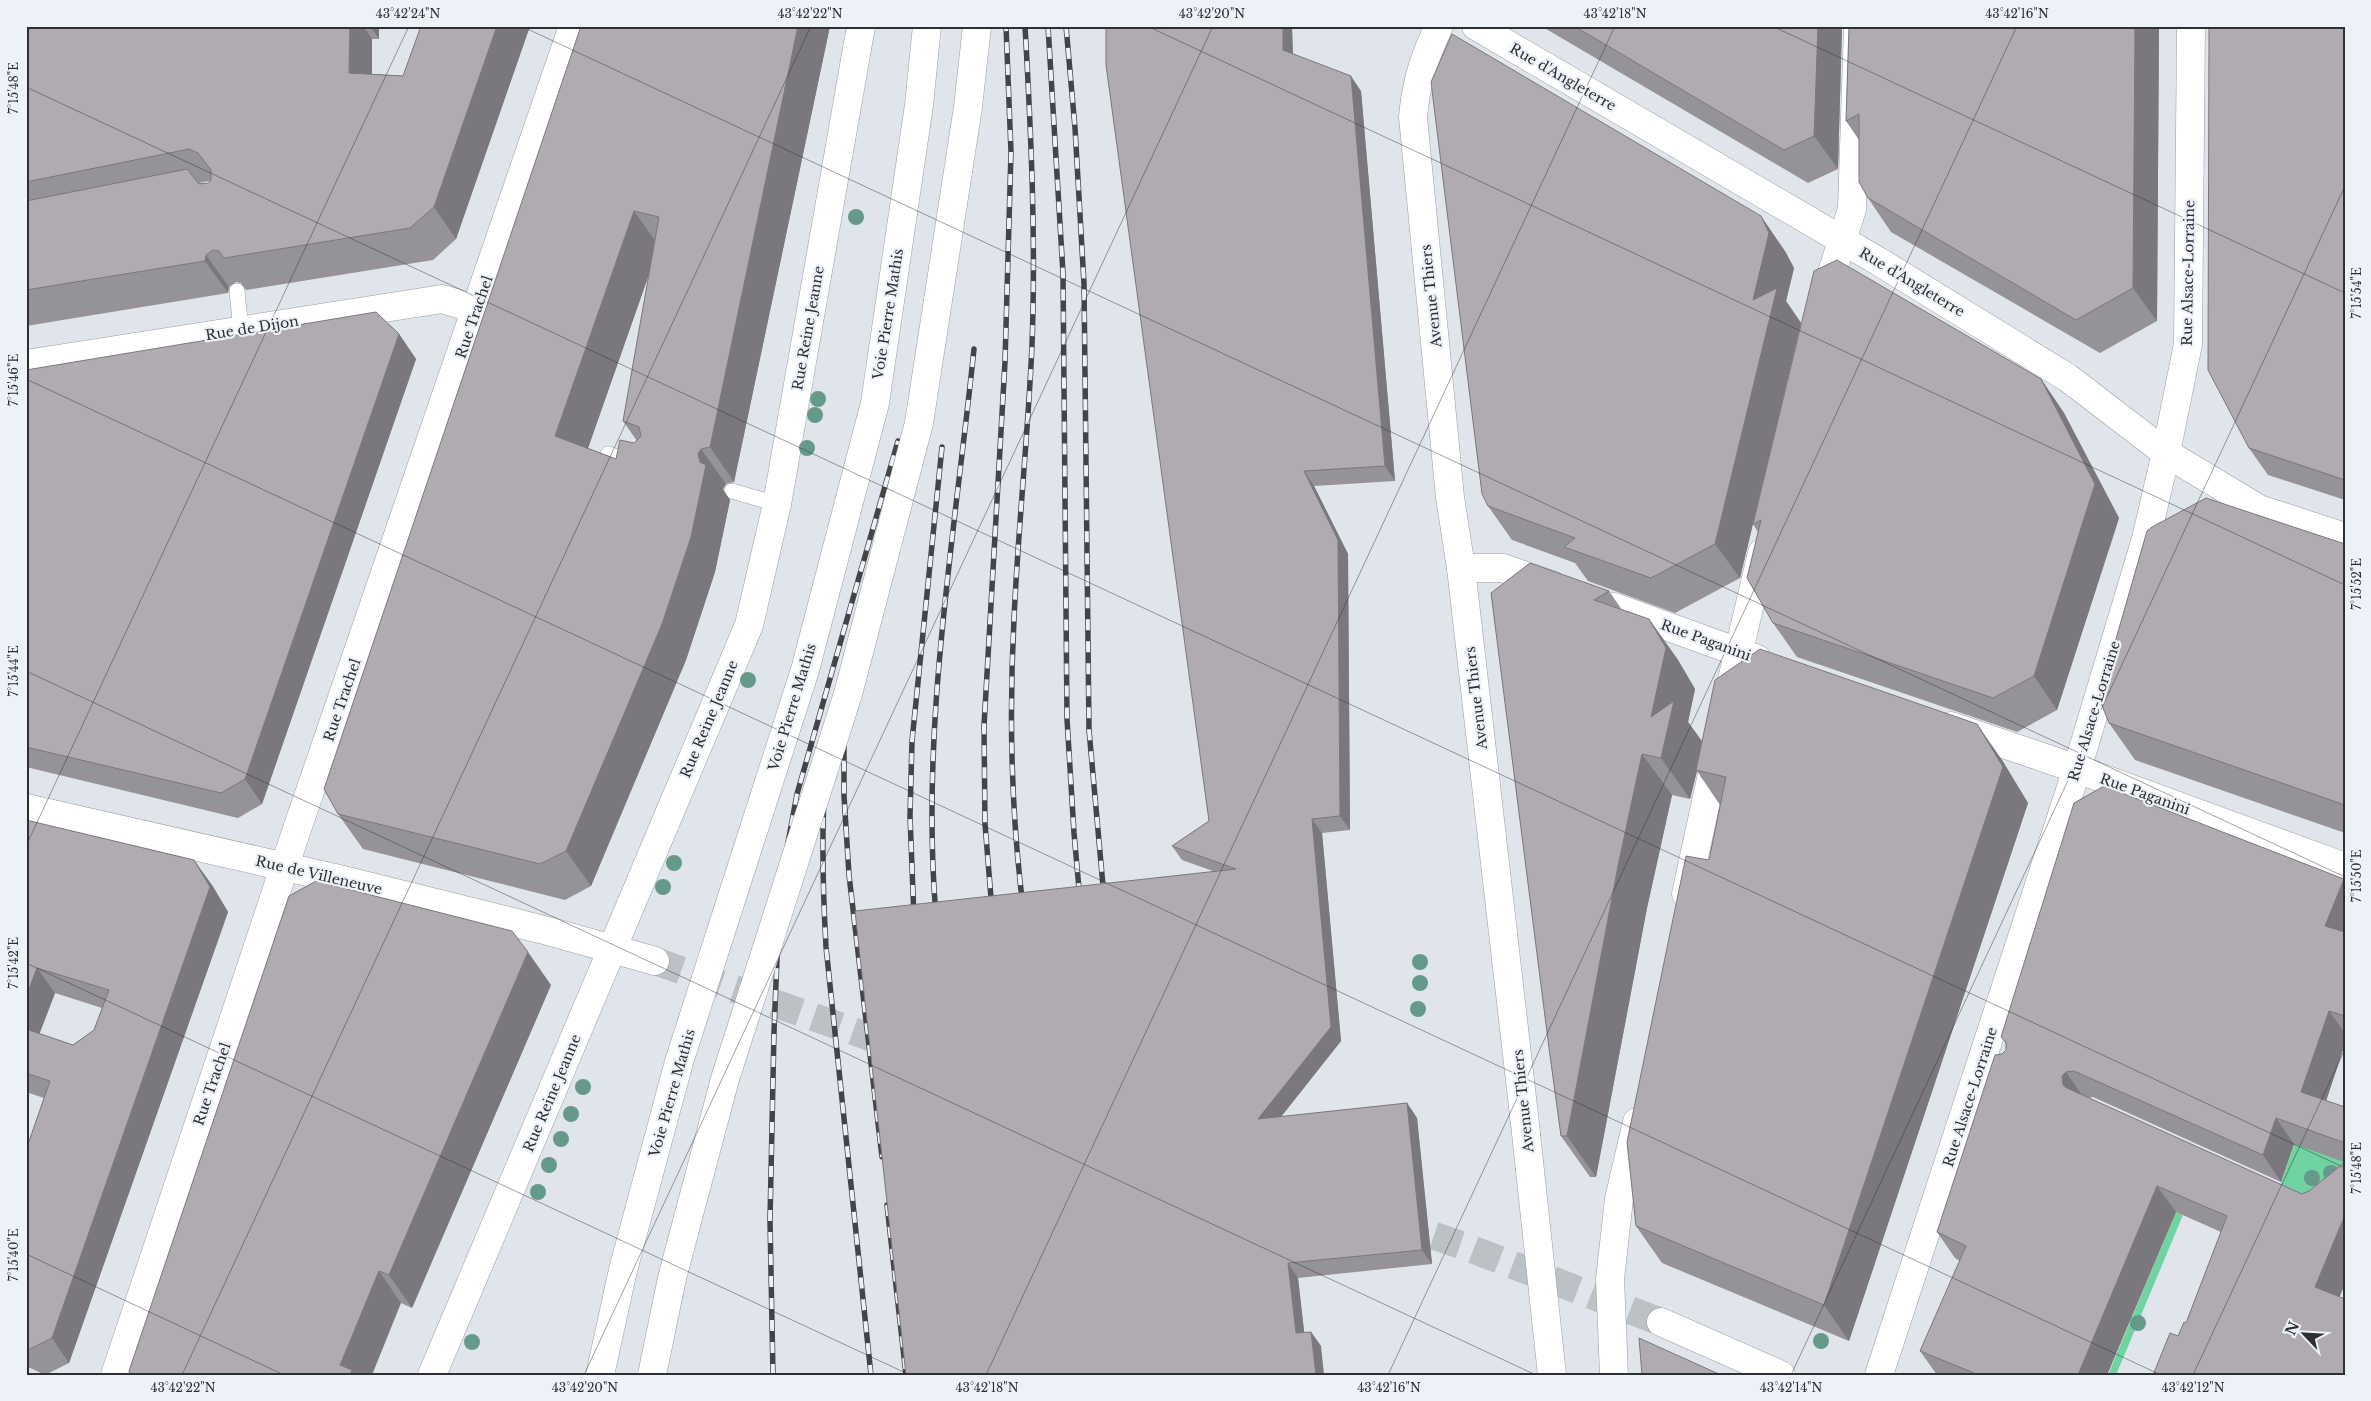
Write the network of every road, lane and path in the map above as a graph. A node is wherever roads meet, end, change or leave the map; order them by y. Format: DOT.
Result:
graph roads {
  1 [pos="573,26"];
  2 [pos="861,26"];
  3 [pos="927,26"];
  4 [pos="977,26"];
  5 [pos="1439,26"];
  6 [pos="1476,26"];
  7 [pos="1858,26"];
  8 [pos="2191,26"];
  9 [pos="1842,240"];
  10 [pos="237,291"];
  11 [pos="476,309"];
  12 [pos="1819,318"];
  13 [pos="241,330"];
  14 [pos="26,364"];
  15 [pos="608,454"];
  16 [pos="2166,454"];
  17 [pos="649,466"];
  18 [pos="732,491"];
  19 [pos="777,504"];
  20 [pos="1768,528"];
  21 [pos="2345,537"];
  22 [pos="1461,568"];
  23 [pos="1739,652"];
  24 [pos="1782,668"];
  25 [pos="1928,718"];
  26 [pos="2077,768"];
  27 [pos="26,808"];
  28 [pos="284,867"];
  29 [pos="2345,867"];
  30 [pos="1680,923"];
  31 [pos="611,948"];
  32 [pos="655,961"];
  33 [pos="1642,1096"];
  34 [pos="1661,1322"];
  35 [pos="115,1375"];
  36 [pos="432,1375"];
  37 [pos="600,1375"];
  38 [pos="652,1375"];
  39 [pos="1552,1375"];
  40 [pos="1614,1375"];
  41 [pos="1781,1375"];
  42 [pos="1879,1375"];
  1 -- 11 [label="main road, Rue Trachel"];
  2 -- 19 [label="main road, Rue Reine Jeanne"];
  3 -- 37 [label="main road, Voie Pierre Mathis, bridge"];
  4 -- 38 [label="main road, bridge"];
  5 -- 22 [label="main road, Avenue Thiers"];
  6 -- 9 [label="main road, Rue d'Angleterre"];
  7 -- 9 [label="main road"];
  8 -- 16 [label="main road, Rue Alsace-Lorraine"];
  9 -- 12 [label="main road"];
  9 -- 16 [label="main road, Rue d'Angleterre"];
  10 -- 13 [label="lane"];
  11 -- 13 [label="main road, Rue de Dijon"];
  11 -- 28 [label="main road, Rue Trachel"];
  13 -- 14 [label="main road, Rue de Dijon"];
  15 -- 17 [label="lane"];
  16 -- 21 [label="main road, Rue d'Angleterre"];
  16 -- 26 [label="main road, Rue Alsace-Lorraine"];
  18 -- 19 [label="lane"];
  19 -- 31 [label="main road, Rue Reine Jeanne"];
  20 -- 23 [label="main road"];
  22 -- 23 [label="main road, Rue Paganini"];
  22 -- 39 [label="main road, Avenue Thiers"];
  23 -- 24 [label="main road, Rue Paganini"];
  23 -- 30 [label="main road"];
  25 -- 26 [label="main road, Rue Paganini"];
  26 -- 29 [label="main road, Rue Paganini"];
  26 -- 42 [label="main road, Rue Alsace-Lorraine"];
  27 -- 28 [label="main road, Rue de Villeneuve"];
  28 -- 31 [label="main road, Rue de Villeneuve"];
  28 -- 35 [label="main road, Rue Trachel"];
  31 -- 32 [label="main road, Rue de Villeneuve"];
  31 -- 36 [label="main road, Rue Reine Jeanne"];
  33 -- 40 [label="main road"];
  34 -- 41 [label="main road"];
}
